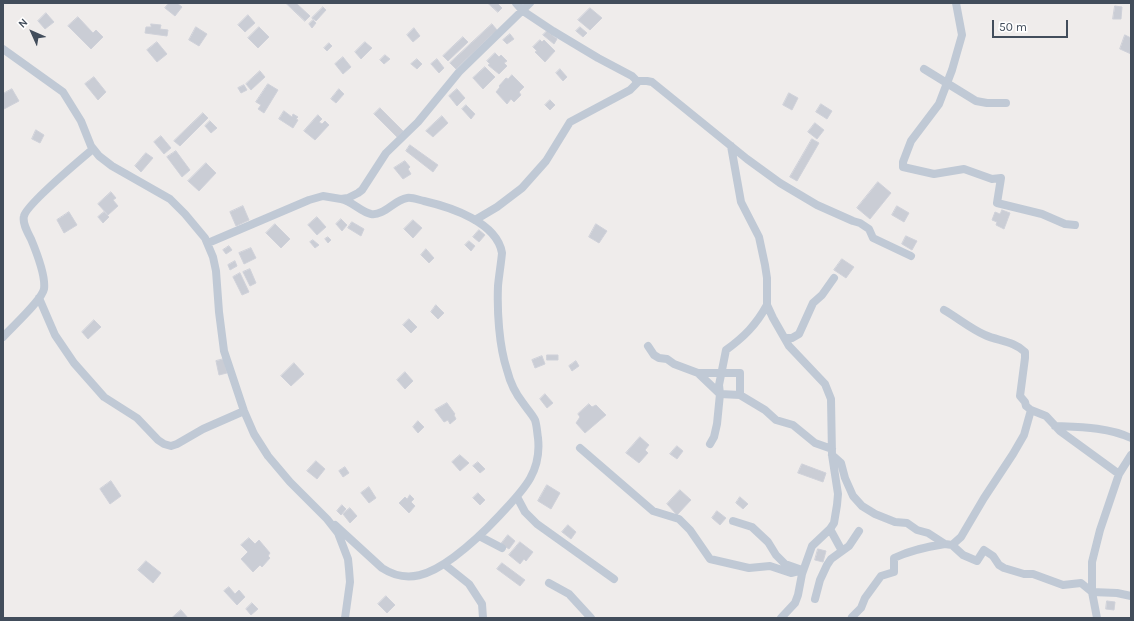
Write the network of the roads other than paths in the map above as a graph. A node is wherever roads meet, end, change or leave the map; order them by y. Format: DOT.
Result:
graph roads {
  1 [pos="516,3"];
  2 [pos="530,3"];
  3 [pos="956,3"];
  4 [pos="523,10"];
  5 [pos="3,49"];
  6 [pos="924,69"];
  7 [pos="636,81"];
  8 [pos="947,83"];
  9 [pos="1006,103"];
  10 [pos="731,146"];
  11 [pos="93,149"];
  12 [pos="341,199"];
  13 [pos="475,220"];
  14 [pos="1075,225"];
  15 [pos="208,243"];
  16 [pos="911,256"];
  17 [pos="834,278"];
  18 [pos="39,298"];
  19 [pos="767,305"];
  20 [pos="944,310"];
  21 [pos="762,315"];
  22 [pos="773,318"];
  23 [pos="3,337"];
  24 [pos="784,338"];
  25 [pos="648,346"];
  26 [pos="722,372"];
  27 [pos="698,373"];
  28 [pos="720,394"];
  29 [pos="740,395"];
  30 [pos="1031,410"];
  31 [pos="244,411"];
  32 [pos="1055,426"];
  33 [pos="1131,438"];
  34 [pos="710,444"];
  35 [pos="580,448"];
  36 [pos="832,452"];
  37 [pos="1131,455"];
  38 [pos="1119,474"];
  39 [pos="517,497"];
  40 [pos="327,518"];
  41 [pos="732,521"];
  42 [pos="830,529"];
  43 [pos="859,532"];
  44 [pos="479,536"];
  45 [pos="948,545"];
  46 [pos="502,548"];
  47 [pos="842,551"];
  48 [pos="444,564"];
  49 [pos="803,570"];
  50 [pos="614,579"];
  51 [pos="549,583"];
  52 [pos="1092,592"];
  53 [pos="1131,596"];
  54 [pos="815,599"];
  55 [pos="852,617"];
  56 [pos="345,618"];
  57 [pos="483,618"];
  58 [pos="591,618"];
  59 [pos="782,618"];
  60 [pos="1097,618"];
  1 -- 4 [label="street"];
  2 -- 4 [label="street"];
  3 -- 8 [label="street"];
  4 -- 7 [label="street"];
  4 -- 12 [label="street"];
  5 -- 11 [label="street"];
  6 -- 8 [label="street"];
  7 -- 10 [label="street"];
  7 -- 13 [label="street"];
  8 -- 9 [label="street"];
  8 -- 14 [label="street"];
  10 -- 16 [label="street"];
  10 -- 19 [label="street"];
  11 -- 15 [label="street"];
  11 -- 18 [label="street"];
  12 -- 13 [label="street"];
  12 -- 15 [label="street"];
  13 -- 39 [label="street"];
  15 -- 31 [label="street"];
  17 -- 24 [label="street"];
  18 -- 23 [label="street"];
  18 -- 31 [label="street"];
  19 -- 21 [label="street"];
  19 -- 22 [label="street"];
  20 -- 30 [label="street"];
  21 -- 22 [label="street"];
  21 -- 26 [label="street"];
  22 -- 24 [label="street"];
  24 -- 36 [label="street"];
  25 -- 27 [label="street"];
  26 -- 27 [label="street"];
  26 -- 28 [label="street"];
  26 -- 29 [label="street"];
  27 -- 28 [label="street"];
  28 -- 29 [label="street"];
  28 -- 34 [label="street"];
  29 -- 36 [label="street"];
  30 -- 32 [label="street"];
  30 -- 45 [label="street"];
  31 -- 40 [label="street"];
  32 -- 33 [label="street"];
  32 -- 38 [label="street"];
  35 -- 49 [label="street"];
  36 -- 42 [label="street"];
  36 -- 45 [label="street"];
  37 -- 38 [label="street"];
  38 -- 52 [label="street"];
  39 -- 44 [label="street"];
  39 -- 50 [label="street"];
  40 -- 48 [label="street"];
  40 -- 56 [label="street"];
  41 -- 49 [label="street"];
  42 -- 47 [label="street"];
  42 -- 49 [label="street"];
  43 -- 47 [label="street"];
  44 -- 46 [label="street"];
  44 -- 48 [label="street"];
  45 -- 52 [label="street"];
  45 -- 55 [label="street"];
  47 -- 54 [label="street"];
  48 -- 57 [label="street"];
  49 -- 59 [label="street"];
  51 -- 58 [label="street"];
  52 -- 53 [label="street"];
  52 -- 60 [label="street"];
}
